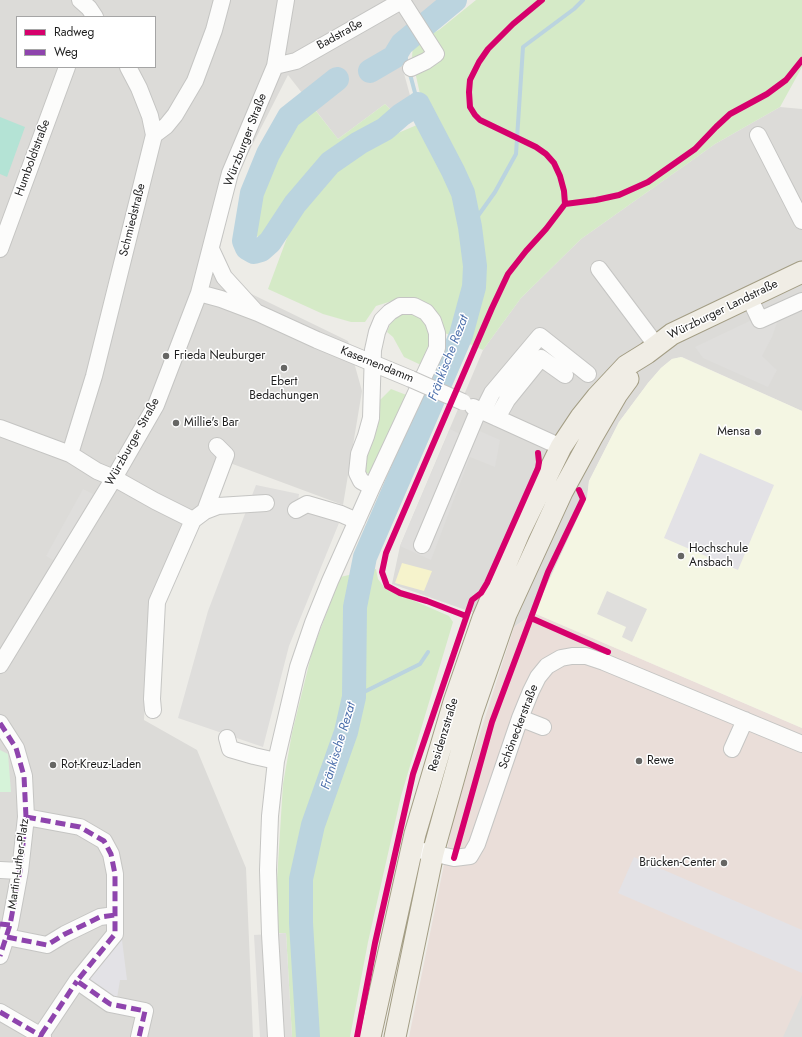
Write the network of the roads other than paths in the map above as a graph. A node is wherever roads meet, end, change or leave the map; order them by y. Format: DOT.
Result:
graph roads {
  1 [pos="222,0"];
  2 [pos="286,0"];
  3 [pos="403,0"];
  4 [pos="275,66"];
  5 [pos="67,68"];
  6 [pos="129,68"];
  7 [pos="411,68"];
  8 [pos="154,135"];
  9 [pos="758,135"];
  10 [pos="802,221"];
  11 [pos="0,249"];
  12 [pos="211,249"];
  13 [pos="599,269"];
  14 [pos="802,272"];
  15 [pos="199,292"];
  16 [pos="749,297"];
  17 [pos="802,301"];
  18 [pos="258,313"];
  19 [pos="652,349"];
  20 [pos="373,363"];
  21 [pos="588,374"];
  22 [pos="565,375"];
  23 [pos="481,410"];
  24 [pos="498,418"];
  25 [pos="0,428"];
  26 [pos="217,446"];
  27 [pos="561,447"];
  28 [pos="70,454"];
  29 [pos="580,458"];
  30 [pos="114,478"];
  31 [pos="372,487"];
  32 [pos="266,503"];
  33 [pos="296,510"];
  34 [pos="199,515"];
  35 [pos="357,521"];
  36 [pos="422,545"];
  37 [pos="0,665"];
  38 [pos="153,710"];
  39 [pos="520,718"];
  40 [pos="745,720"];
  41 [pos="0,723"];
  42 [pos="543,727"];
  43 [pos="227,738"];
  44 [pos="802,744"];
  45 [pos="732,749"];
  46 [pos="276,761"];
  47 [pos="26,817"];
  48 [pos="412,848"];
  49 [pos="433,853"];
  50 [pos="0,870"];
  51 [pos="20,871"];
  52 [pos="115,916"];
  53 [pos="6,929"];
  54 [pos="0,956"];
  55 [pos="77,981"];
  56 [pos="0,1012"];
  57 [pos="42,1036"];
  58 [pos="139,1037"];
  59 [pos="276,1037"];
  60 [pos="370,1037"];
  61 [pos="395,1037"];
  1 -- 8 [label="street"];
  2 -- 4 [label="street, Würzburger Straße"];
  3 -- 4 [label="street, Badstraße"];
  3 -- 7 [label="street"];
  4 -- 12 [label="street, Würzburger Straße"];
  5 -- 11 [label="street, Humboldtstraße"];
  6 -- 8 [label="street"];
  8 -- 28 [label="street, Schmiedstraße"];
  9 -- 10 [label="street"];
  12 -- 15 [label="street, Würzburger Straße"];
  12 -- 18 [label="street, Kasernendamm"];
  13 -- 19 [label="street"];
  14 -- 16 [label="main road, Würzburger Landstraße"];
  15 -- 18 [label="street, Kasernendamm"];
  15 -- 30 [label="street, Würzburger Straße"];
  16 -- 17 [label="street"];
  16 -- 19 [label="main road, Würzburger Landstraße"];
  18 -- 20 [label="street, Kasernendamm"];
  19 -- 27 [label="main road, Würzburger Landstraße"];
  19 -- 29 [label="main road, Würzburger Landstraße"];
  20 -- 23 [label="street, Kasernendamm, bridge"];
  20 -- 31 [label="street"];
  20 -- 31 [label="street"];
  21 -- 23 [label="street"];
  22 -- 24 [label="street"];
  23 -- 24 [label="street, Kasernendamm"];
  23 -- 36 [label="street"];
  24 -- 27 [label="street, Kasernendamm"];
  25 -- 28 [label="street"];
  26 -- 34 [label="street"];
  27 -- 29 [label="main road"];
  27 -- 48 [label="main road, Residenzstraße"];
  28 -- 30 [label="street"];
  29 -- 49 [label="main road, Residenzstraße"];
  30 -- 34 [label="street"];
  30 -- 37 [label="street, Würzburger Straße"];
  31 -- 35 [label="street"];
  32 -- 34 [label="street"];
  33 -- 35 [label="street"];
  34 -- 38 [label="street"];
  35 -- 46 [label="street"];
  39 -- 40 [label="street, Schöneckerstraße"];
  39 -- 42 [label="street"];
  39 -- 49 [label="street, Schöneckerstraße"];
  40 -- 44 [label="street, Schöneckerstraße"];
  40 -- 45 [label="street"];
  41 -- 47 [label="street, Martin-Luther-Platz"];
  43 -- 46 [label="street"];
  46 -- 59 [label="street"];
  47 -- 51 [label="street, Martin-Luther-Platz"];
  47 -- 52 [label="street"];
  48 -- 49 [label="street, Schöneckerstraße"];
  48 -- 60 [label="main road, Residenzstraße"];
  49 -- 61 [label="main road, Residenzstraße"];
  50 -- 51 [label="street"];
  51 -- 53 [label="street, Martin-Luther-Platz"];
  52 -- 53 [label="street"];
  52 -- 55 [label="street"];
  53 -- 54 [label="street, Martin-Luther-Platz"];
  55 -- 57 [label="street"];
  55 -- 58 [label="street"];
  56 -- 57 [label="street"];
}
